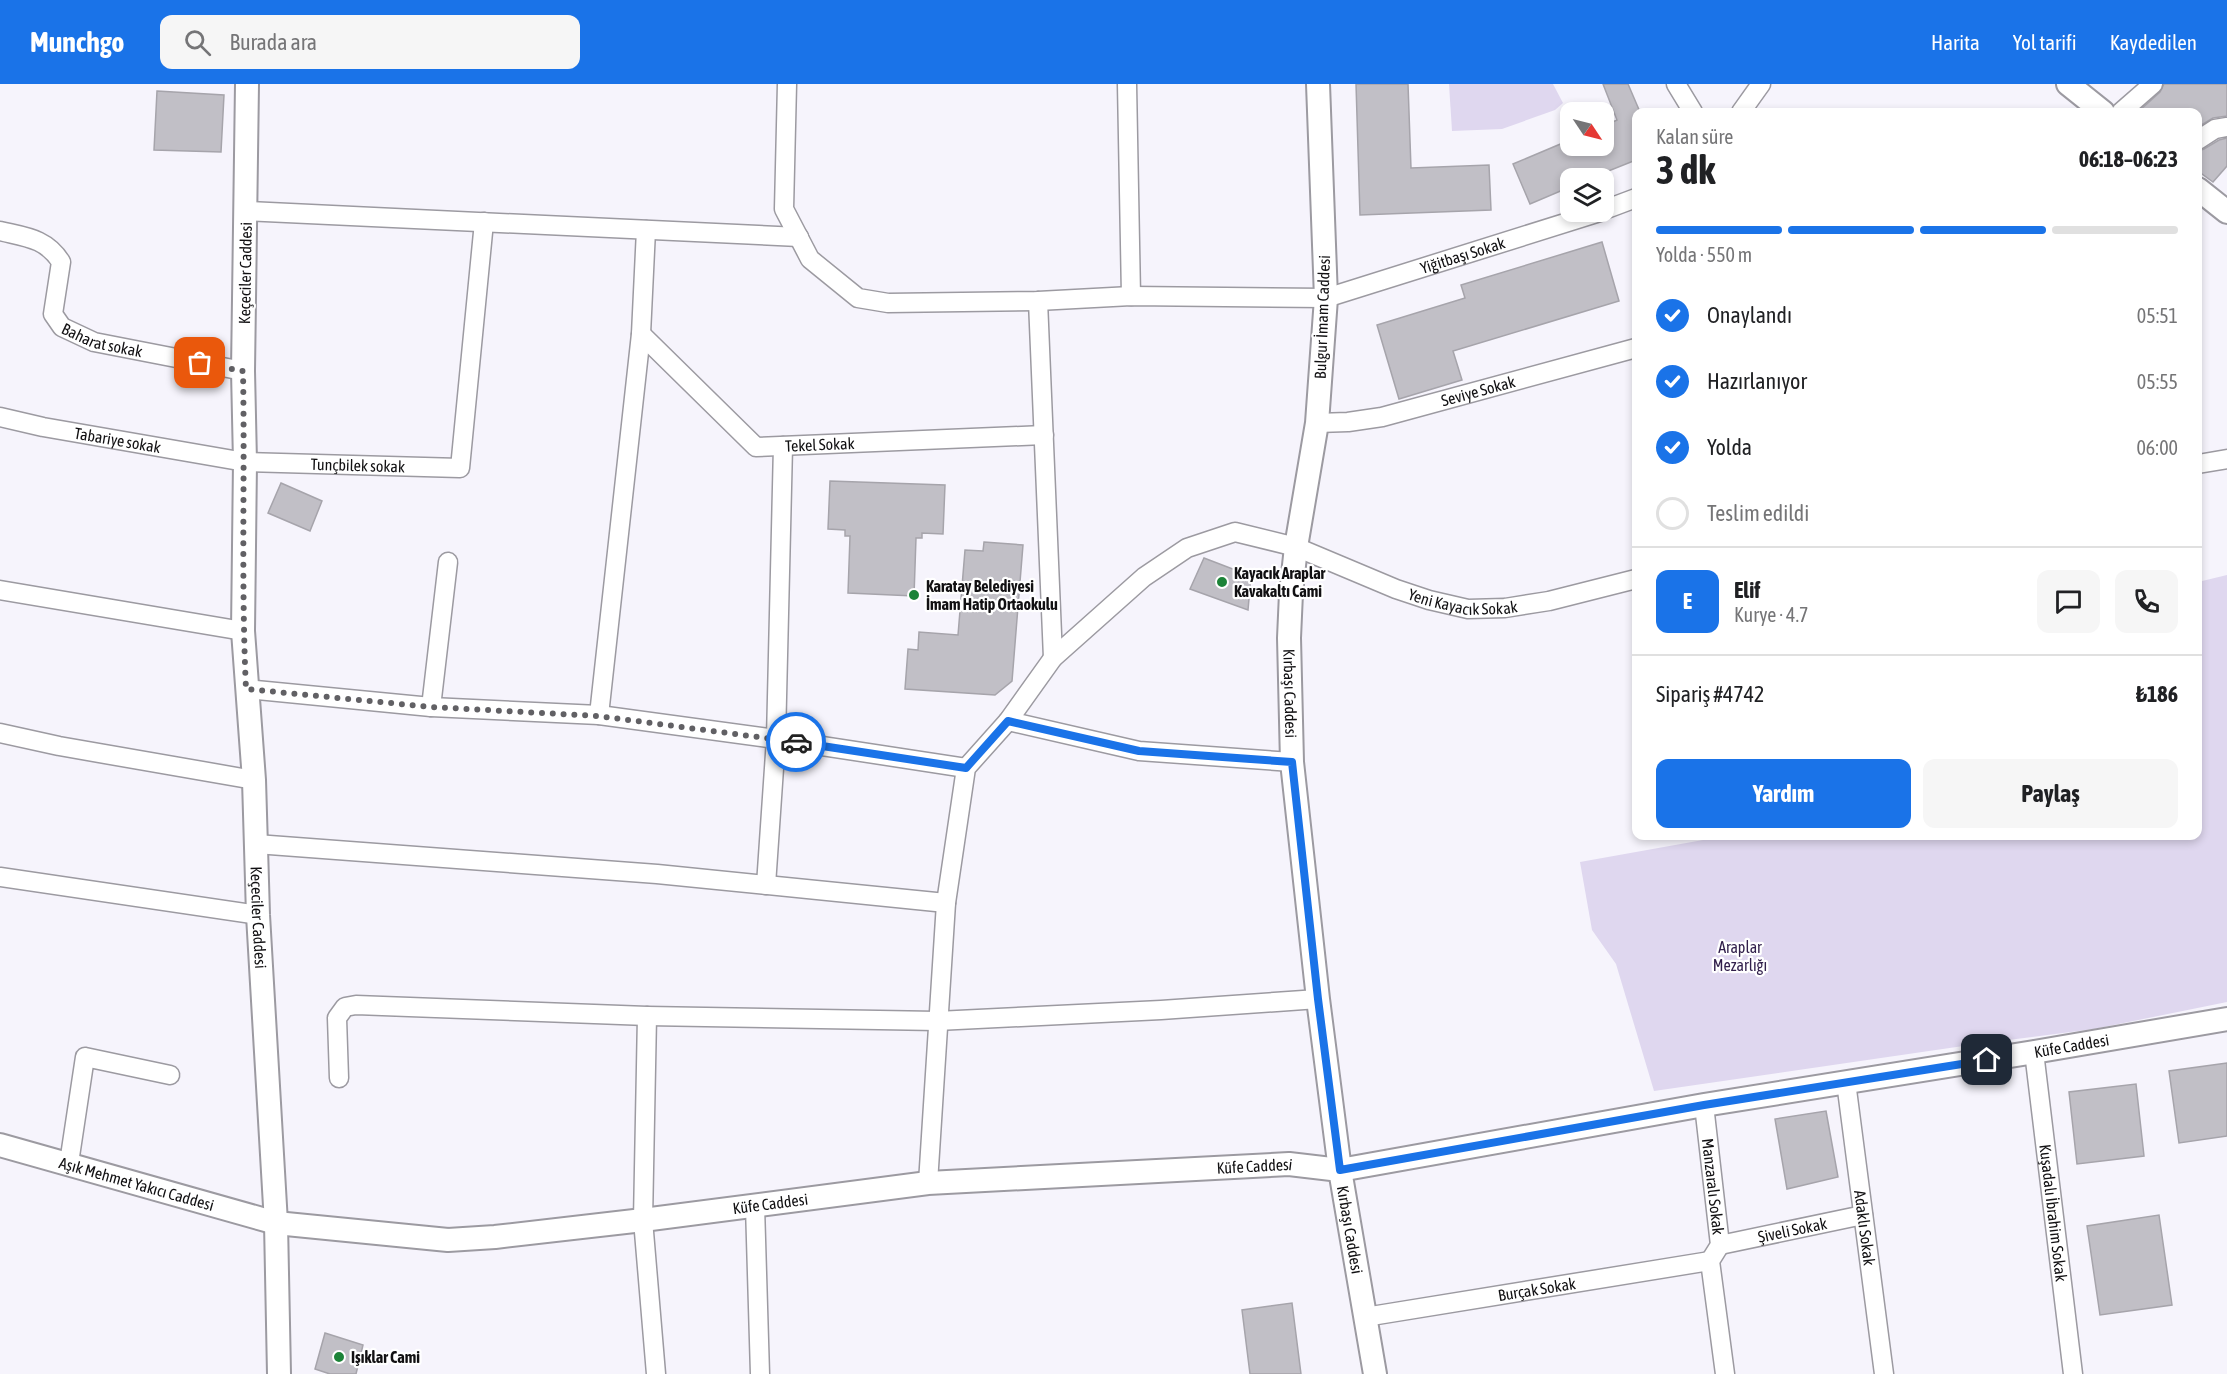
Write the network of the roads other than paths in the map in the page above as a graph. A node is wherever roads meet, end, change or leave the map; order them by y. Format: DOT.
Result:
graph roads {
  1 [pos="247,84"];
  2 [pos="787,84"];
  3 [pos="1127,84"];
  4 [pos="1318,84"];
  5 [pos="1676,84"];
  6 [pos="1761,84"];
  7 [pos="2068,84"];
  8 [pos="2153,84"];
  9 [pos="1691,108"];
  10 [pos="1744,108"];
  11 [pos="2098,108"];
  12 [pos="2126,108"];
  13 [pos="2227,127"];
  14 [pos="2202,138"];
  15 [pos="2202,192"];
  16 [pos="1632,200"];
  17 [pos="1614,206"];
  18 [pos="246,212"];
  19 [pos="2227,212"];
  20 [pos="484,222"];
  21 [pos="1567,222"];
  22 [pos="646,230"];
  23 [pos="0,231"];
  24 [pos="799,237"];
  25 [pos="1131,296"];
  26 [pos="1326,298"];
  27 [pos="1038,301"];
  28 [pos="640,334"];
  29 [pos="1632,349"];
  30 [pos="243,371"];
  31 [pos="0,417"];
  32 [pos="1317,423"];
  33 [pos="1044,435"];
  34 [pos="783,446"];
  35 [pos="2227,459"];
  36 [pos="244,461"];
  37 [pos="2202,463"];
  38 [pos="1296,547"];
  39 [pos="448,562"];
  40 [pos="1632,580"];
  41 [pos="0,590"];
  42 [pos="243,631"];
  43 [pos="1053,658"];
  44 [pos="246,689"];
  45 [pos="431,707"];
  46 [pos="598,716"];
  47 [pos="1008,721"];
  48 [pos="0,733"];
  49 [pos="776,739"];
  50 [pos="1292,762"];
  51 [pos="966,768"];
  52 [pos="254,780"];
  53 [pos="256,844"];
  54 [pos="0,876"];
  55 [pos="766,885"];
  56 [pos="946,903"];
  57 [pos="258,915"];
  58 [pos="1318,999"];
  59 [pos="648,1016"];
  60 [pos="2227,1019"];
  61 [pos="937,1021"];
  62 [pos="2034,1053"];
  63 [pos="170,1075"];
  64 [pos="339,1078"];
  65 [pos="1846,1082"];
  66 [pos="1704,1105"];
  67 [pos="0,1145"];
  68 [pos="69,1163"];
  69 [pos="1340,1170"];
  70 [pos="928,1183"];
  71 [pos="754,1206"];
  72 [pos="1863,1215"];
  73 [pos="644,1220"];
  74 [pos="276,1223"];
  75 [pos="1720,1245"];
  76 [pos="1710,1261"];
  77 [pos="1365,1317"];
  78 [pos="279,1374"];
  79 [pos="656,1374"];
  80 [pos="760,1374"];
  81 [pos="1375,1374"];
  82 [pos="1725,1374"];
  83 [pos="1884,1374"];
  84 [pos="2073,1374"];
  1 -- 18 [label="street, Keçeciler Caddesi"];
  2 -- 24 [label="street, Yiğitbaşı Sokak"];
  3 -- 25 [label="street"];
  4 -- 26 [label="street, Bulgur İmam Caddesi"];
  5 -- 9 [label="street"];
  6 -- 10 [label="street"];
  7 -- 11 [label="street"];
  8 -- 12 [label="street"];
  13 -- 14 [label="street"];
  15 -- 19 [label="street"];
  16 -- 17 [label="street, Yiğitbaşı Sokak"];
  18 -- 20 [label="street"];
  18 -- 30 [label="street, Keçeciler Caddesi"];
  20 -- 22 [label="street"];
  20 -- 36 [label="street, Tunçbilek sokak"];
  21 -- 26 [label="street, Yiğitbaşı Sokak"];
  22 -- 24 [label="street"];
  22 -- 28 [label="street"];
  23 -- 30 [label="street, Baharat sokak"];
  24 -- 27 [label="street, Yiğitbaşı Sokak"];
  25 -- 26 [label="street, Yiğitbaşı Sokak"];
  25 -- 27 [label="street, Yiğitbaşı Sokak"];
  26 -- 32 [label="street, Bulgur İmam Caddesi"];
  27 -- 33 [label="street"];
  28 -- 34 [label="street, Tekel Sokak"];
  28 -- 46 [label="street"];
  29 -- 32 [label="street, Seviye Sokak"];
  30 -- 36 [label="street, Keçeciler Caddesi"];
  31 -- 36 [label="street, Tabariye sokak"];
  32 -- 38 [label="street, Bulgur İmam Caddesi"];
  33 -- 34 [label="street, Tekel Sokak"];
  33 -- 43 [label="street"];
  34 -- 49 [label="street"];
  35 -- 37 [label="street"];
  36 -- 42 [label="street, Keçeciler Caddesi"];
  38 -- 40 [label="street, Yeni Kayacık Sokak"];
  38 -- 43 [label="street, Yeni Kayacık Sokak"];
  38 -- 50 [label="street, Kırbaşı Caddesi"];
  39 -- 45 [label="street"];
  41 -- 42 [label="street"];
  42 -- 44 [label="street, Keçeciler Caddesi"];
  43 -- 47 [label="street, Yeni Kayacık Sokak"];
  44 -- 45 [label="street"];
  44 -- 52 [label="street, Keçeciler Caddesi"];
  45 -- 46 [label="street"];
  46 -- 49 [label="street"];
  47 -- 50 [label="street"];
  47 -- 51 [label="street, Yeni Kayacık Sokak"];
  48 -- 52 [label="street"];
  49 -- 51 [label="street"];
  49 -- 55 [label="street"];
  50 -- 58 [label="street, Kırbaşı Caddesi"];
  51 -- 56 [label="street"];
  52 -- 53 [label="street, Keçeciler Caddesi"];
  53 -- 55 [label="street"];
  53 -- 57 [label="street, Keçeciler Caddesi"];
  54 -- 57 [label="street"];
  55 -- 56 [label="street"];
  56 -- 61 [label="street"];
  57 -- 74 [label="street, Keçeciler Caddesi"];
  58 -- 61 [label="street"];
  58 -- 69 [label="street, Kırbaşı Caddesi"];
  59 -- 61 [label="street"];
  59 -- 64 [label="street"];
  59 -- 73 [label="street"];
  60 -- 62 [label="street, Küfe Caddesi"];
  61 -- 70 [label="street"];
  62 -- 65 [label="street, Küfe Caddesi"];
  62 -- 84 [label="street, Kuşadalı İbrahim Sokak"];
  63 -- 68 [label="street"];
  65 -- 66 [label="street, Küfe Caddesi"];
  65 -- 72 [label="street, Adaklı Sokak"];
  66 -- 69 [label="street, Küfe Caddesi"];
  66 -- 75 [label="street, Manzaralı Sokak"];
  67 -- 68 [label="street, Aşık Mehmet Yakıcı Caddesi"];
  68 -- 74 [label="street, Aşık Mehmet Yakıcı Caddesi"];
  69 -- 70 [label="street, Küfe Caddesi"];
  69 -- 77 [label="street, Kırbaşı Caddesi"];
  70 -- 71 [label="street, Küfe Caddesi"];
  71 -- 73 [label="street, Küfe Caddesi"];
  71 -- 80 [label="street"];
  72 -- 75 [label="street, Şiveli Sokak"];
  72 -- 83 [label="street, Adaklı Sokak"];
  73 -- 74 [label="street, Küfe Caddesi"];
  73 -- 79 [label="street"];
  74 -- 78 [label="street, Keçeciler Caddesi"];
  75 -- 76 [label="street, Manzaralı Sokak"];
  76 -- 77 [label="street, Burçak Sokak"];
  76 -- 82 [label="street, Manzaralı Sokak"];
  77 -- 81 [label="street, Kırbaşı Caddesi"];
}
